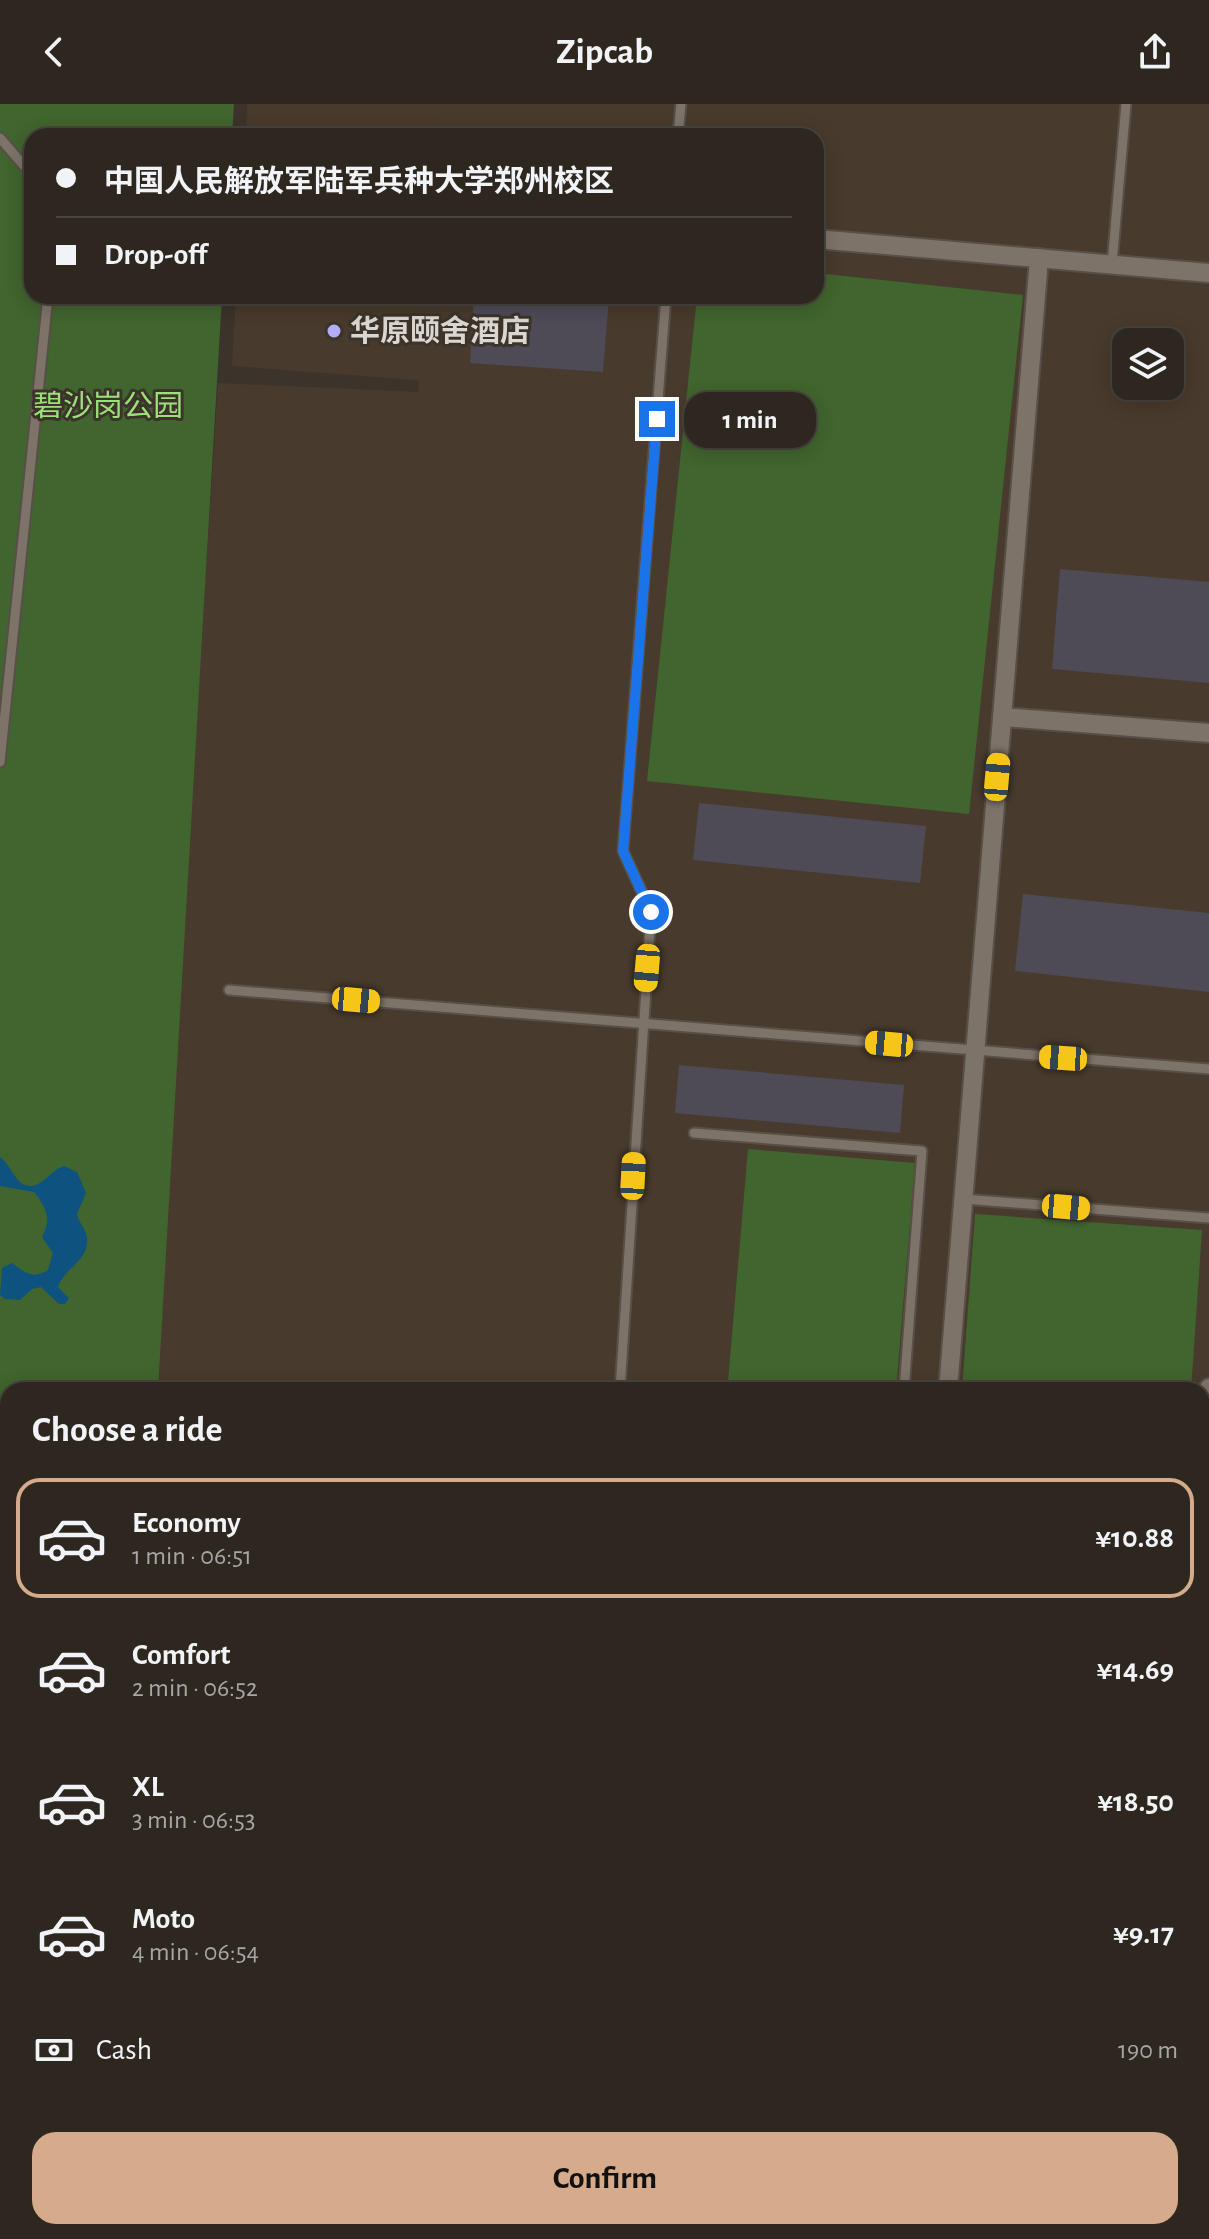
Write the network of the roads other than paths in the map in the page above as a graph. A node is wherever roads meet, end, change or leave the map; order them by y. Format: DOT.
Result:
graph roads {
  1 [pos="681,104"];
  2 [pos="1126,104"];
  3 [pos="679,128"];
  4 [pos="0,138"];
  5 [pos="24,166"];
  6 [pos="824,240"];
  7 [pos="1039,258"];
  8 [pos="1112,264"];
  9 [pos="1209,273"];
  10 [pos="47,304"];
  11 [pos="665,304"];
  12 [pos="1002,717"];
  13 [pos="1209,733"];
  14 [pos="0,762"];
  15 [pos="229,990"];
  16 [pos="642,1023"];
  17 [pos="975,1051"];
  18 [pos="1209,1069"];
  19 [pos="694,1133"];
  20 [pos="963,1199"];
  21 [pos="1209,1218"];
  22 [pos="620,1382"];
  23 [pos="905,1382"];
  24 [pos="949,1382"];
  1 -- 3 [label="lane"];
  2 -- 8 [label="lane"];
  4 -- 5 [label="lane"];
  6 -- 7 [label="street"];
  7 -- 8 [label="street"];
  7 -- 12 [label="street"];
  8 -- 9 [label="street"];
  10 -- 14 [label="lane"];
  11 -- 16 [label="lane"];
  12 -- 13 [label="street"];
  12 -- 17 [label="street"];
  15 -- 16 [label="lane"];
  16 -- 17 [label="lane"];
  16 -- 22 [label="lane"];
  17 -- 18 [label="lane"];
  17 -- 20 [label="street"];
  19 -- 23 [label="lane"];
  20 -- 21 [label="lane"];
  20 -- 24 [label="street"];
}
